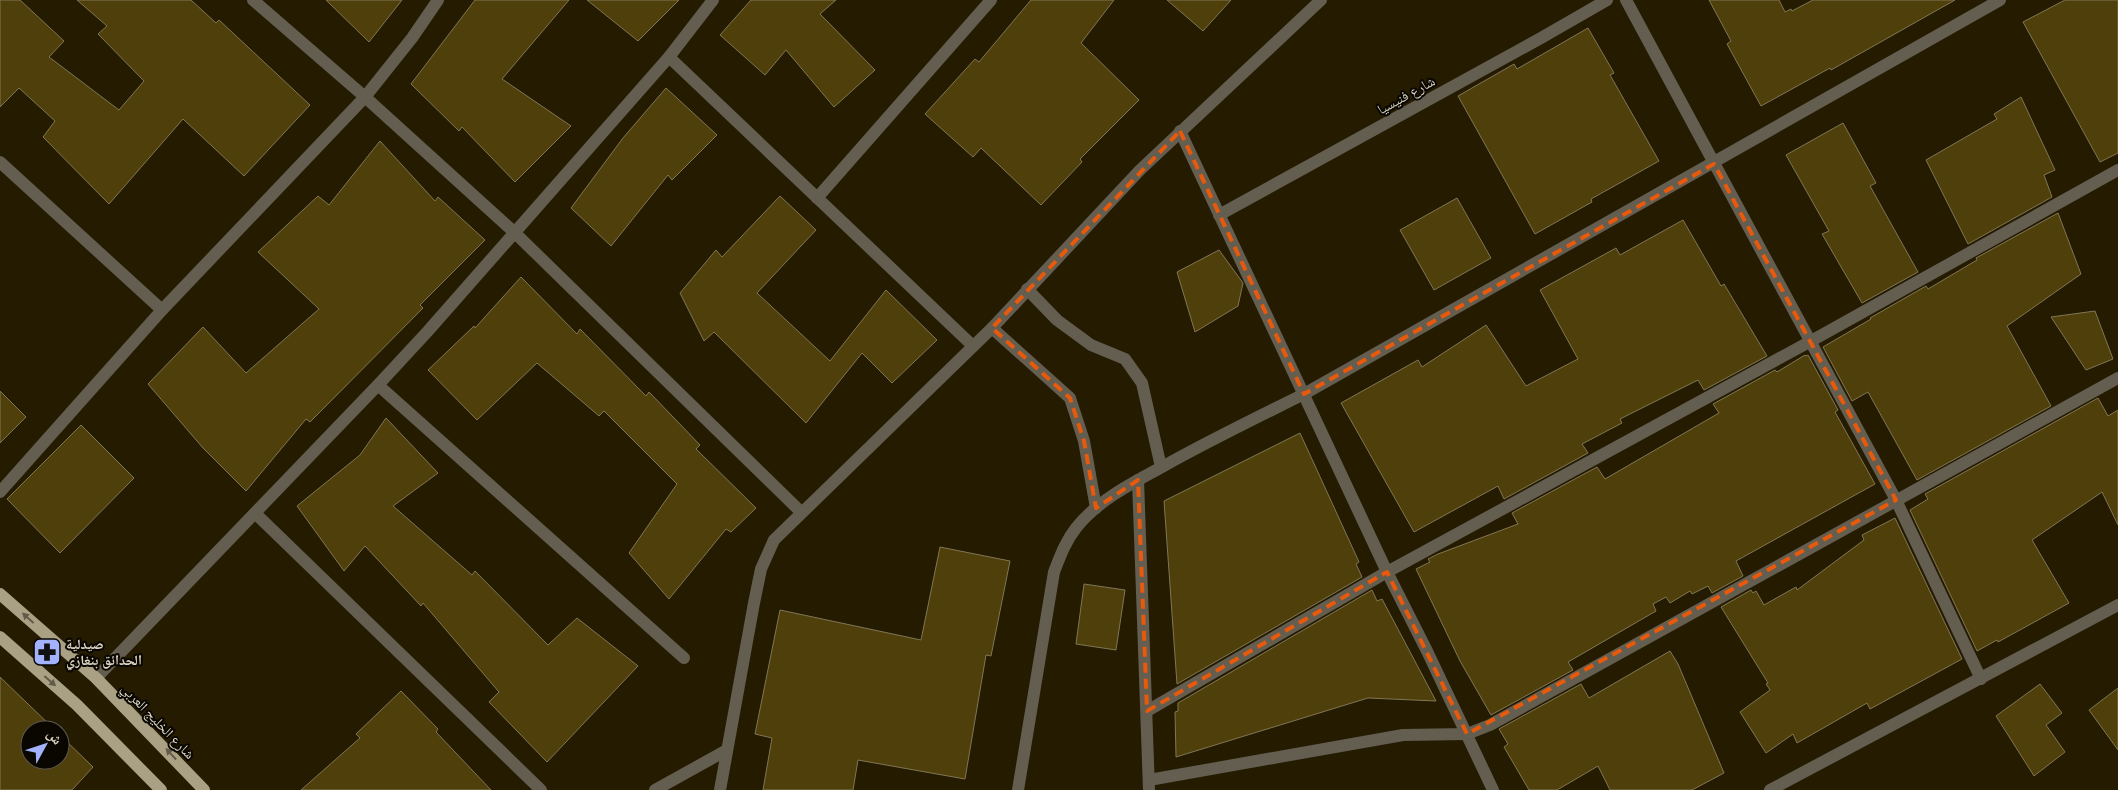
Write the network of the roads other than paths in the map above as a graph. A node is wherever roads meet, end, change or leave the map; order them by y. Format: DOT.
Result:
graph roads {
  1 [pos="253,0"];
  2 [pos="438,0"];
  3 [pos="713,0"];
  4 [pos="992,0"];
  5 [pos="1321,0"];
  6 [pos="1607,0"];
  7 [pos="1626,0"];
  8 [pos="2000,0"];
  9 [pos="669,57"];
  10 [pos="366,97"];
  11 [pos="1180,131"];
  12 [pos="0,162"];
  13 [pos="1714,164"];
  14 [pos="2118,170"];
  15 [pos="817,198"];
  16 [pos="1219,215"];
  17 [pos="514,232"];
  18 [pos="1027,289"];
  19 [pos="162,310"];
  20 [pos="992,328"];
  21 [pos="1811,341"];
  22 [pos="973,346"];
  23 [pos="2118,378"];
  24 [pos="378,385"];
  25 [pos="1304,394"];
  26 [pos="1160,468"];
  27 [pos="1138,480"];
  28 [pos="0,492"];
  29 [pos="1896,500"];
  30 [pos="1096,508"];
  31 [pos="801,512"];
  32 [pos="255,513"];
  33 [pos="1387,572"];
  34 [pos="0,594"];
  35 [pos="2118,605"];
  36 [pos="0,637"];
  37 [pos="684,658"];
  38 [pos="96,678"];
  39 [pos="1981,680"];
  40 [pos="1146,711"];
  41 [pos="1467,734"];
  42 [pos="727,750"];
  43 [pos="1149,785"];
  44 [pos="161,790"];
  45 [pos="204,790"];
  46 [pos="540,790"];
  47 [pos="655,790"];
  48 [pos="720,790"];
  49 [pos="1018,790"];
  50 [pos="1493,790"];
  51 [pos="1770,790"];
  1 -- 10 [label="street"];
  2 -- 10 [label="street"];
  3 -- 9 [label="street"];
  4 -- 15 [label="street"];
  5 -- 11 [label="street"];
  6 -- 16 [label="street, شارع فنيسيا"];
  7 -- 13 [label="street"];
  8 -- 13 [label="street"];
  9 -- 15 [label="street"];
  9 -- 17 [label="street"];
  10 -- 17 [label="street"];
  10 -- 19 [label="street"];
  11 -- 16 [label="street"];
  11 -- 18 [label="street"];
  12 -- 19 [label="street"];
  13 -- 21 [label="street"];
  13 -- 25 [label="street"];
  14 -- 21 [label="street"];
  15 -- 22 [label="street"];
  16 -- 25 [label="street"];
  17 -- 24 [label="street"];
  17 -- 31 [label="street"];
  18 -- 20 [label="street"];
  18 -- 26 [label="street"];
  19 -- 28 [label="street"];
  20 -- 22 [label="street"];
  20 -- 30 [label="street"];
  21 -- 29 [label="street"];
  21 -- 33 [label="street"];
  22 -- 31 [label="street"];
  23 -- 29 [label="street"];
  24 -- 32 [label="street"];
  24 -- 37 [label="street"];
  25 -- 26 [label="street"];
  25 -- 33 [label="street"];
  26 -- 27 [label="street"];
  27 -- 30 [label="street"];
  27 -- 40 [label="street"];
  29 -- 39 [label="street"];
  29 -- 41 [label="street"];
  30 -- 49 [label="street"];
  31 -- 42 [label="street"];
  32 -- 38 [label="street"];
  32 -- 46 [label="street"];
  33 -- 40 [label="street"];
  33 -- 41 [label="street"];
  38 -- 34 [label="main road, شارع الخليج العربي, one-way"];
  35 -- 39 [label="street"];
  36 -- 44 [label="main road, one-way"];
  45 -- 38 [label="main road, شارع الخليج العربي, one-way"];
  39 -- 51 [label="street"];
  40 -- 43 [label="street"];
  41 -- 43 [label="street"];
  41 -- 50 [label="street"];
  42 -- 47 [label="street"];
  42 -- 48 [label="street"];
}
